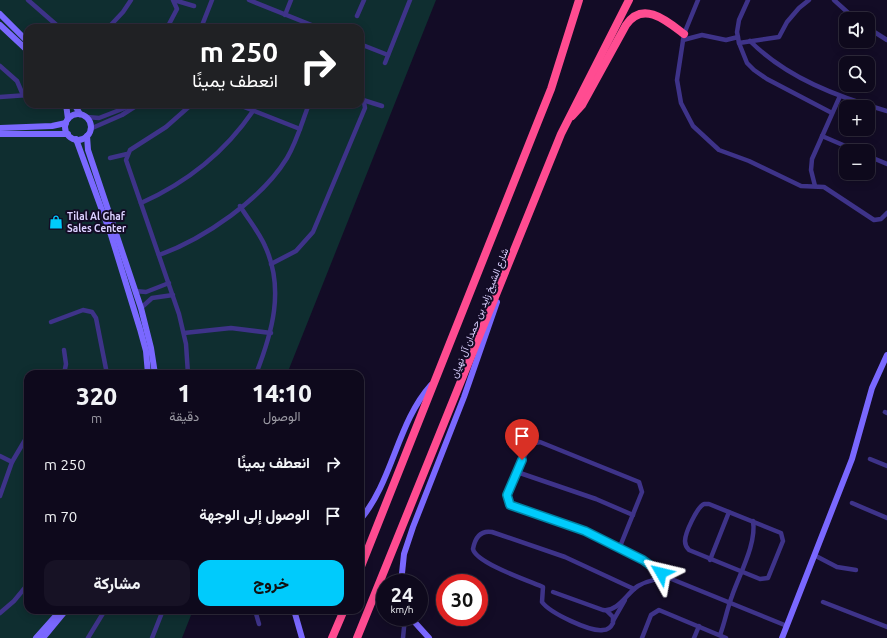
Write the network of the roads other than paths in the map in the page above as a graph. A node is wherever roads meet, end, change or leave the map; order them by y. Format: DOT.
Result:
graph roads {
  1 [pos="28,0"];
  2 [pos="131,0"];
  3 [pos="174,0"];
  4 [pos="212,0"];
  5 [pos="249,0"];
  6 [pos="291,0"];
  7 [pos="362,0"];
  8 [pos="410,0"];
  9 [pos="579,0"];
  10 [pos="629,0"];
  11 [pos="698,0"];
  12 [pos="748,0"];
  13 [pos="809,0"];
  14 [pos="834,0"];
  15 [pos="194,6"];
  16 [pos="847,12"];
  17 [pos="0,14"];
  18 [pos="285,15"];
  19 [pos="357,16"];
  20 [pos="55,24"];
  21 [pos="112,24"];
  22 [pos="169,24"];
  23 [pos="203,24"];
  24 [pos="309,24"];
  25 [pos="0,25"];
  26 [pos="875,32"];
  27 [pos="684,37"];
  28 [pos="738,37"];
  29 [pos="24,38"];
  30 [pos="887,40"];
  31 [pos="750,42"];
  32 [pos="739,43"];
  33 [pos="364,46"];
  34 [pos="24,47"];
  35 [pos="388,55"];
  36 [pos="385,63"];
  37 [pos="0,66"];
  38 [pos="24,92"];
  39 [pos="24,95"];
  40 [pos="840,96"];
  41 [pos="0,97"];
  42 [pos="364,99"];
  43 [pos="364,105"];
  44 [pos="382,106"];
  45 [pos="66,108"];
  46 [pos="76,108"];
  47 [pos="125,108"];
  48 [pos="133,108"];
  49 [pos="187,108"];
  50 [pos="245,108"];
  51 [pos="308,108"];
  52 [pos="253,111"];
  53 [pos="887,111"];
  54 [pos="832,113"];
  55 [pos="80,114"];
  56 [pos="87,117"];
  57 [pos="568,119"];
  58 [pos="67,121"];
  59 [pos="0,128"];
  60 [pos="90,129"];
  61 [pos="300,130"];
  62 [pos="0,134"];
  63 [pos="68,134"];
  64 [pos="87,136"];
  65 [pos="822,136"];
  66 [pos="76,139"];
  67 [pos="841,144"];
  68 [pos="127,154"];
  69 [pos="110,158"];
  70 [pos="875,159"];
  71 [pos="887,164"];
  72 [pos="815,186"];
  73 [pos="141,203"];
  74 [pos="240,206"];
  75 [pos="887,212"];
  76 [pos="526,221"];
  77 [pos="159,255"];
  78 [pos="271,264"];
  79 [pos="169,283"];
  80 [pos="155,289"];
  81 [pos="136,291"];
  82 [pos="173,294"];
  83 [pos="157,297"];
  84 [pos="141,308"];
  85 [pos="51,322"];
  86 [pos="184,333"];
  87 [pos="271,334"];
  88 [pos="64,350"];
  89 [pos="887,355"];
  90 [pos="65,370"];
  91 [pos="106,370"];
  92 [pos="148,370"];
  93 [pos="155,370"];
  94 [pos="188,370"];
  95 [pos="258,370"];
  96 [pos="434,382"];
  97 [pos="24,442"];
  98 [pos="0,456"];
  99 [pos="870,459"];
  100 [pos="12,462"];
  101 [pos="887,466"];
  102 [pos="517,472"];
  103 [pos="0,496"];
  104 [pos="852,503"];
  105 [pos="729,512"];
  106 [pos="364,514"];
  107 [pos="633,515"];
  108 [pos="887,518"];
  109 [pos="753,521"];
  110 [pos="619,549"];
  111 [pos="814,555"];
  112 [pos="364,559"];
  113 [pos="710,560"];
  114 [pos="856,570"];
  115 [pos="741,572"];
  116 [pos="402,574"];
  117 [pos="669,578"];
  118 [pos="24,589"];
  119 [pos="634,589"];
  120 [pos="554,592"];
  121 [pos="627,596"];
  122 [pos="823,602"];
  123 [pos="730,603"];
  124 [pos="607,611"];
  125 [pos="0,613"];
  126 [pos="57,614"];
  127 [pos="63,614"];
  128 [pos="103,614"];
  129 [pos="161,614"];
  130 [pos="256,614"];
  131 [pos="295,614"];
  132 [pos="342,614"];
  133 [pos="614,621"];
  134 [pos="258,624"];
  135 [pos="404,626"];
  136 [pos="418,626"];
  137 [pos="699,626"];
  138 [pos="787,626"];
  139 [pos="887,627"];
  140 [pos="720,635"];
  141 [pos="36,638"];
  142 [pos="43,638"];
  143 [pos="88,638"];
  144 [pos="152,638"];
  145 [pos="302,638"];
  146 [pos="332,638"];
  147 [pos="357,638"];
  148 [pos="403,638"];
  149 [pos="429,638"];
  150 [pos="642,638"];
  151 [pos="694,638"];
  152 [pos="726,638"];
  153 [pos="782,638"];
  1 -- 20 [label="street"];
  2 -- 21 [label="street"];
  3 -- 15 [label="street"];
  3 -- 22 [label="street"];
  4 -- 23 [label="street"];
  5 -- 18 [label="street"];
  6 -- 18 [label="street"];
  7 -- 19 [label="street"];
  8 -- 35 [label="street"];
  9 -- 96 [label="highway, شارع الشيخ زايد بن حمدان آل نهيان"];
  10 -- 57 [label="highway, شارع الشيخ زايد بن حمدان آل نهيان"];
  11 -- 27 [label="street"];
  12 -- 28 [label="street"];
  13 -- 31 [label="street"];
  14 -- 16 [label="street"];
  17 -- 29 [label="street"];
  18 -- 24 [label="street"];
  25 -- 34 [label="street"];
  26 -- 30 [label="street"];
  27 -- 28 [label="street"];
  27 -- 57 [label="highway"];
  27 -- 72 [label="street"];
  28 -- 32 [label="street"];
  31 -- 32 [label="street"];
  31 -- 40 [label="street"];
  32 -- 54 [label="street"];
  33 -- 35 [label="street"];
  35 -- 36 [label="street"];
  37 -- 38 [label="street"];
  39 -- 41 [label="street"];
  40 -- 53 [label="street"];
  40 -- 54 [label="street"];
  42 -- 44 [label="street"];
  43 -- 78 [label="street"];
  45 -- 58 [label="street"];
  46 -- 55 [label="street"];
  47 -- 56 [label="street"];
  48 -- 60 [label="street"];
  49 -- 68 [label="street"];
  50 -- 52 [label="street"];
  51 -- 61 [label="street"];
  52 -- 61 [label="street"];
  52 -- 73 [label="street"];
  54 -- 65 [label="street"];
  55 -- 56 [label="street"];
  55 -- 58 [label="street"];
  56 -- 60 [label="street"];
  57 -- 76 [label="highway, شارع الشيخ زايد بن حمدان آل نهيان"];
  58 -- 59 [label="street"];
  58 -- 63 [label="street"];
  60 -- 64 [label="street"];
  61 -- 74 [label="street"];
  62 -- 63 [label="street"];
  63 -- 66 [label="street"];
  64 -- 66 [label="street"];
  64 -- 81 [label="street"];
  65 -- 67 [label="street"];
  65 -- 72 [label="street"];
  66 -- 92 [label="street"];
  68 -- 69 [label="street"];
  68 -- 73 [label="street"];
  70 -- 71 [label="street"];
  72 -- 75 [label="street"];
  73 -- 77 [label="street"];
  74 -- 77 [label="street"];
  74 -- 78 [label="street"];
  76 -- 116 [label="street"];
  76 -- 147 [label="highway, شارع الشيخ زايد بن حمدان آل نهيان"];
  77 -- 79 [label="street"];
  78 -- 87 [label="street"];
  79 -- 80 [label="street"];
  79 -- 82 [label="street"];
  80 -- 81 [label="street"];
  80 -- 83 [label="street"];
  81 -- 84 [label="street"];
  82 -- 83 [label="street"];
  82 -- 86 [label="street"];
  83 -- 84 [label="street"];
  84 -- 93 [label="street"];
  85 -- 91 [label="street"];
  86 -- 87 [label="street"];
  86 -- 94 [label="street"];
  87 -- 95 [label="street"];
  88 -- 90 [label="street"];
  89 -- 111 [label="street"];
  96 -- 106 [label="street"];
  96 -- 112 [label="highway, شارع الشيخ زايد بن حمدان آل نهيان"];
  97 -- 100 [label="street"];
  98 -- 100 [label="street"];
  99 -- 101 [label="street"];
  100 -- 103 [label="street"];
  102 -- 107 [label="street"];
  102 -- 107 [label="street"];
  102 -- 110 [label="street"];
  104 -- 108 [label="street"];
  105 -- 109 [label="street"];
  105 -- 113 [label="street"];
  105 -- 113 [label="street"];
  107 -- 110 [label="street"];
  109 -- 115 [label="street"];
  109 -- 115 [label="street"];
  110 -- 117 [label="street"];
  111 -- 114 [label="street"];
  111 -- 138 [label="street"];
  113 -- 115 [label="street"];
  115 -- 123 [label="street"];
  117 -- 119 [label="street"];
  117 -- 123 [label="street"];
  118 -- 125 [label="street"];
  119 -- 121 [label="street"];
  119 -- 133 [label="street"];
  120 -- 124 [label="street"];
  121 -- 124 [label="street"];
  121 -- 133 [label="street"];
  122 -- 139 [label="street"];
  123 -- 138 [label="street"];
  123 -- 140 [label="street"];
  124 -- 133 [label="street"];
  126 -- 141 [label="street"];
  127 -- 142 [label="street"];
  128 -- 143 [label="street"];
  129 -- 144 [label="street"];
  130 -- 134 [label="street"];
  131 -- 145 [label="street"];
  132 -- 146 [label="highway"];
  135 -- 148 [label="street"];
  136 -- 149 [label="street"];
  137 -- 140 [label="street"];
  137 -- 150 [label="street"];
  137 -- 151 [label="street"];
  138 -- 153 [label="street"];
  140 -- 152 [label="street"];
}
